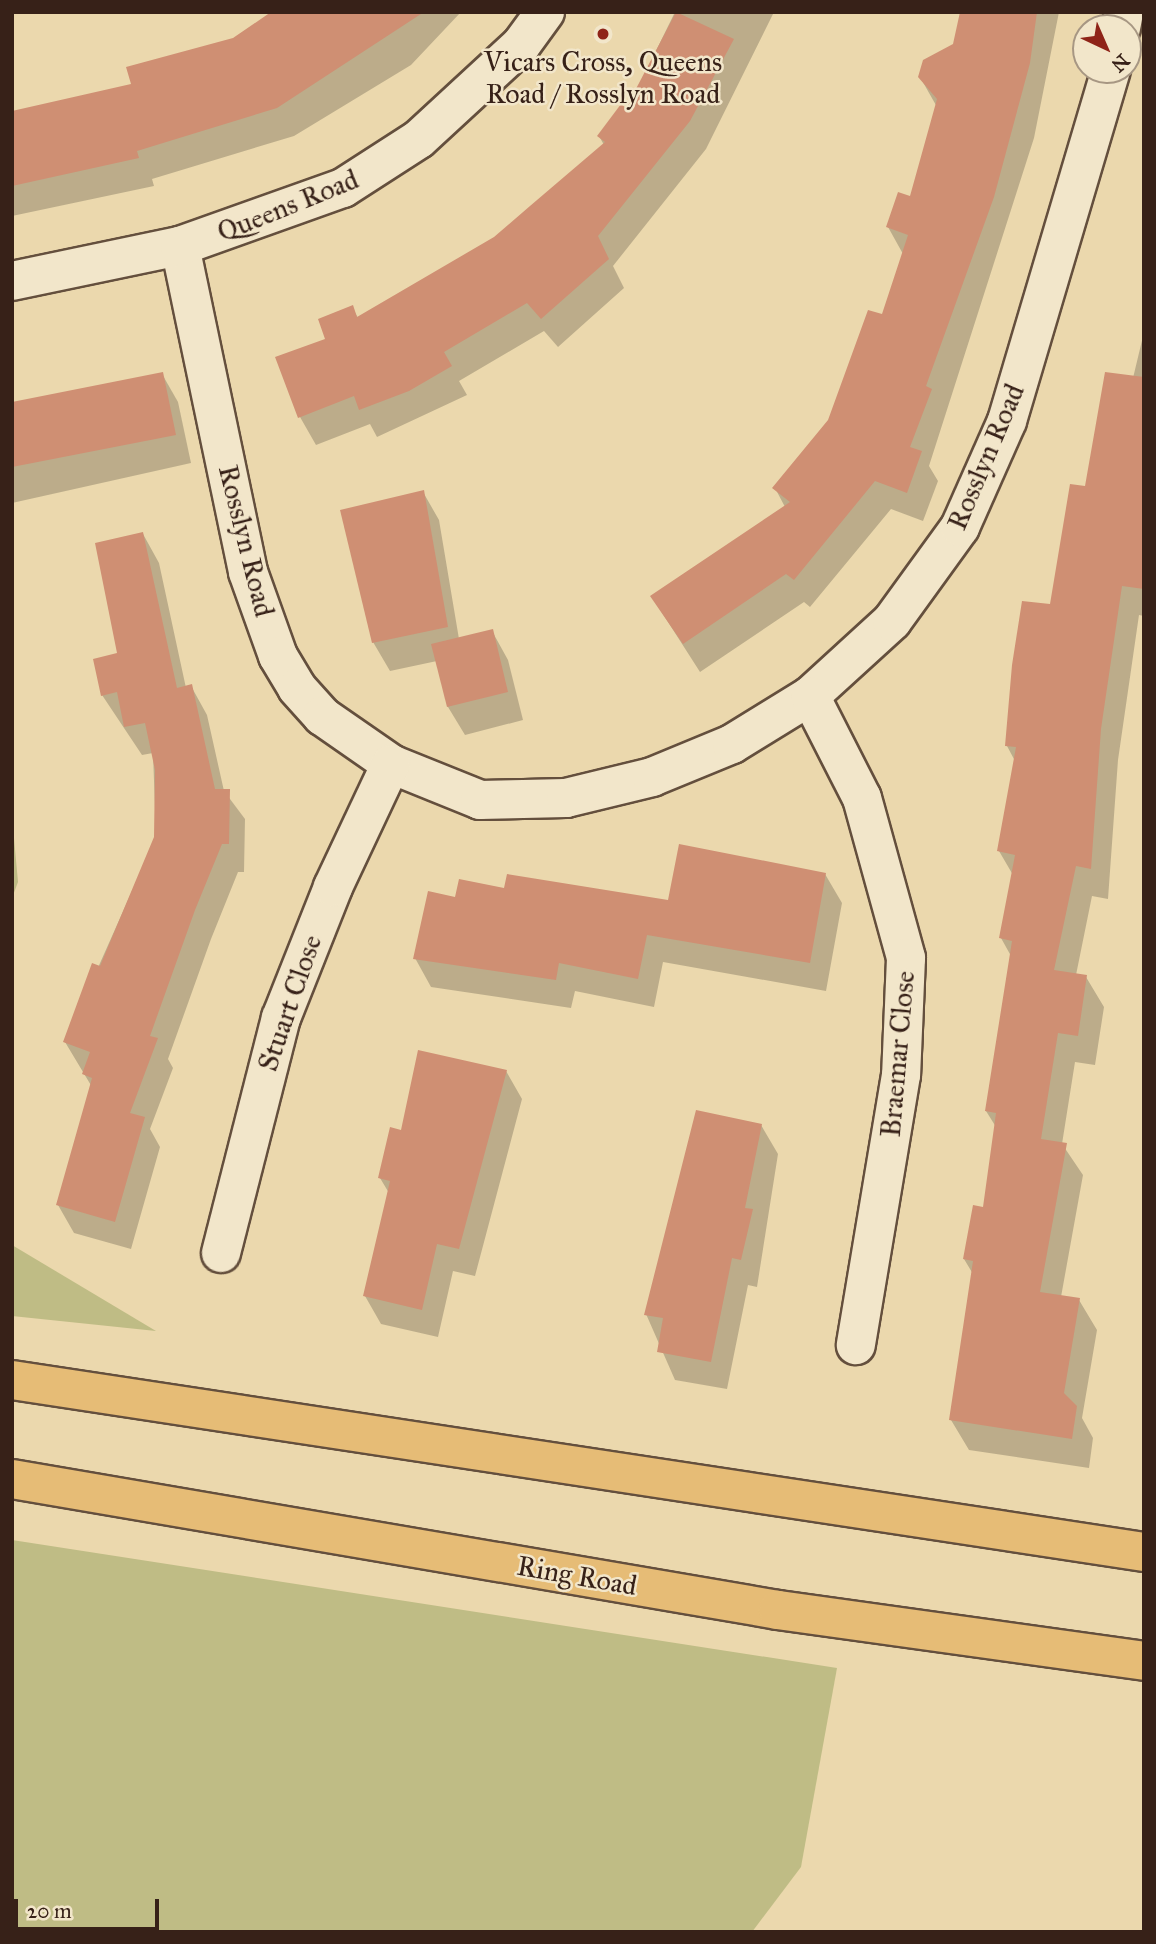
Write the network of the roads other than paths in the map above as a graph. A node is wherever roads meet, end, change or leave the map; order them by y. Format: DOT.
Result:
graph roads {
  1 [pos="545,12"];
  2 [pos="1107,84"];
  3 [pos="180,246"];
  4 [pos="12,281"];
  5 [pos="810,696"];
  6 [pos="391,764"];
  7 [pos="220,1253"];
  8 [pos="856,1345"];
  9 [pos="12,1380"];
  10 [pos="12,1479"];
  11 [pos="1132,1550"];
  12 [pos="1144,1661"];
  1 -- 3 [label="street, Queens Road"];
  2 -- 5 [label="street, Rosslyn Road"];
  3 -- 4 [label="street, Queens Road"];
  3 -- 6 [label="street, Rosslyn Road"];
  5 -- 6 [label="street, Rosslyn Road"];
  5 -- 8 [label="street, Braemar Close"];
  6 -- 7 [label="street, Stuart Close"];
  9 -- 11 [label="highway"];
  10 -- 12 [label="highway, Ring Road"];
}
